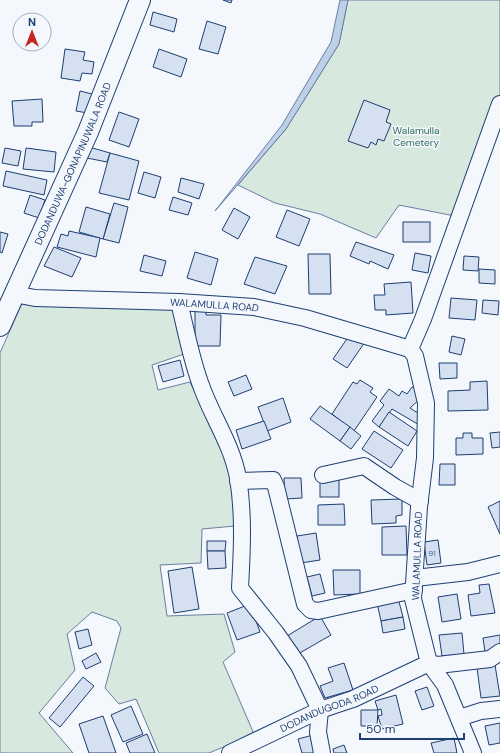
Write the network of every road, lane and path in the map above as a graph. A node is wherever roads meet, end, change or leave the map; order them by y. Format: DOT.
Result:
graph roads {
  1 [pos="140,0"];
  2 [pos="500,104"];
  3 [pos="14,294"];
  4 [pos="179,302"];
  5 [pos="0,326"];
  6 [pos="410,349"];
  7 [pos="322,475"];
  8 [pos="238,481"];
  9 [pos="420,500"];
  10 [pos="500,564"];
  11 [pos="414,584"];
  12 [pos="500,652"];
  13 [pos="429,663"];
  14 [pos="500,709"];
  15 [pos="320,710"];
  16 [pos="459,718"];
  17 [pos="230,753"];
  18 [pos="322,753"];
  19 [pos="473,753"];
  1 -- 3 [label="main road, DODANDUWA-GONAPINUWALA ROAD"];
  2 -- 6 [label="street"];
  3 -- 4 [label="street, WALAMULLA ROAD"];
  3 -- 5 [label="main road, DODANDUWA-GONAPINUWALA ROAD"];
  4 -- 6 [label="street, WALAMULLA ROAD"];
  4 -- 8 [label="street"];
  6 -- 9 [label="street, WALAMULLA ROAD"];
  7 -- 9 [label="street"];
  8 -- 11 [label="street"];
  8 -- 15 [label="street"];
  9 -- 11 [label="street, WALAMULLA ROAD"];
  10 -- 11 [label="street"];
  11 -- 13 [label="street, WALAMULLA ROAD"];
  12 -- 13 [label="street"];
  13 -- 15 [label="street, DODANDUGODA ROAD"];
  13 -- 16 [label="street, WALAMULLA ROAD"];
  14 -- 16 [label="street"];
  15 -- 17 [label="street, DODANDUGODA ROAD"];
  15 -- 18 [label="street"];
  16 -- 19 [label="street, WALAMULLA ROAD"];
}
